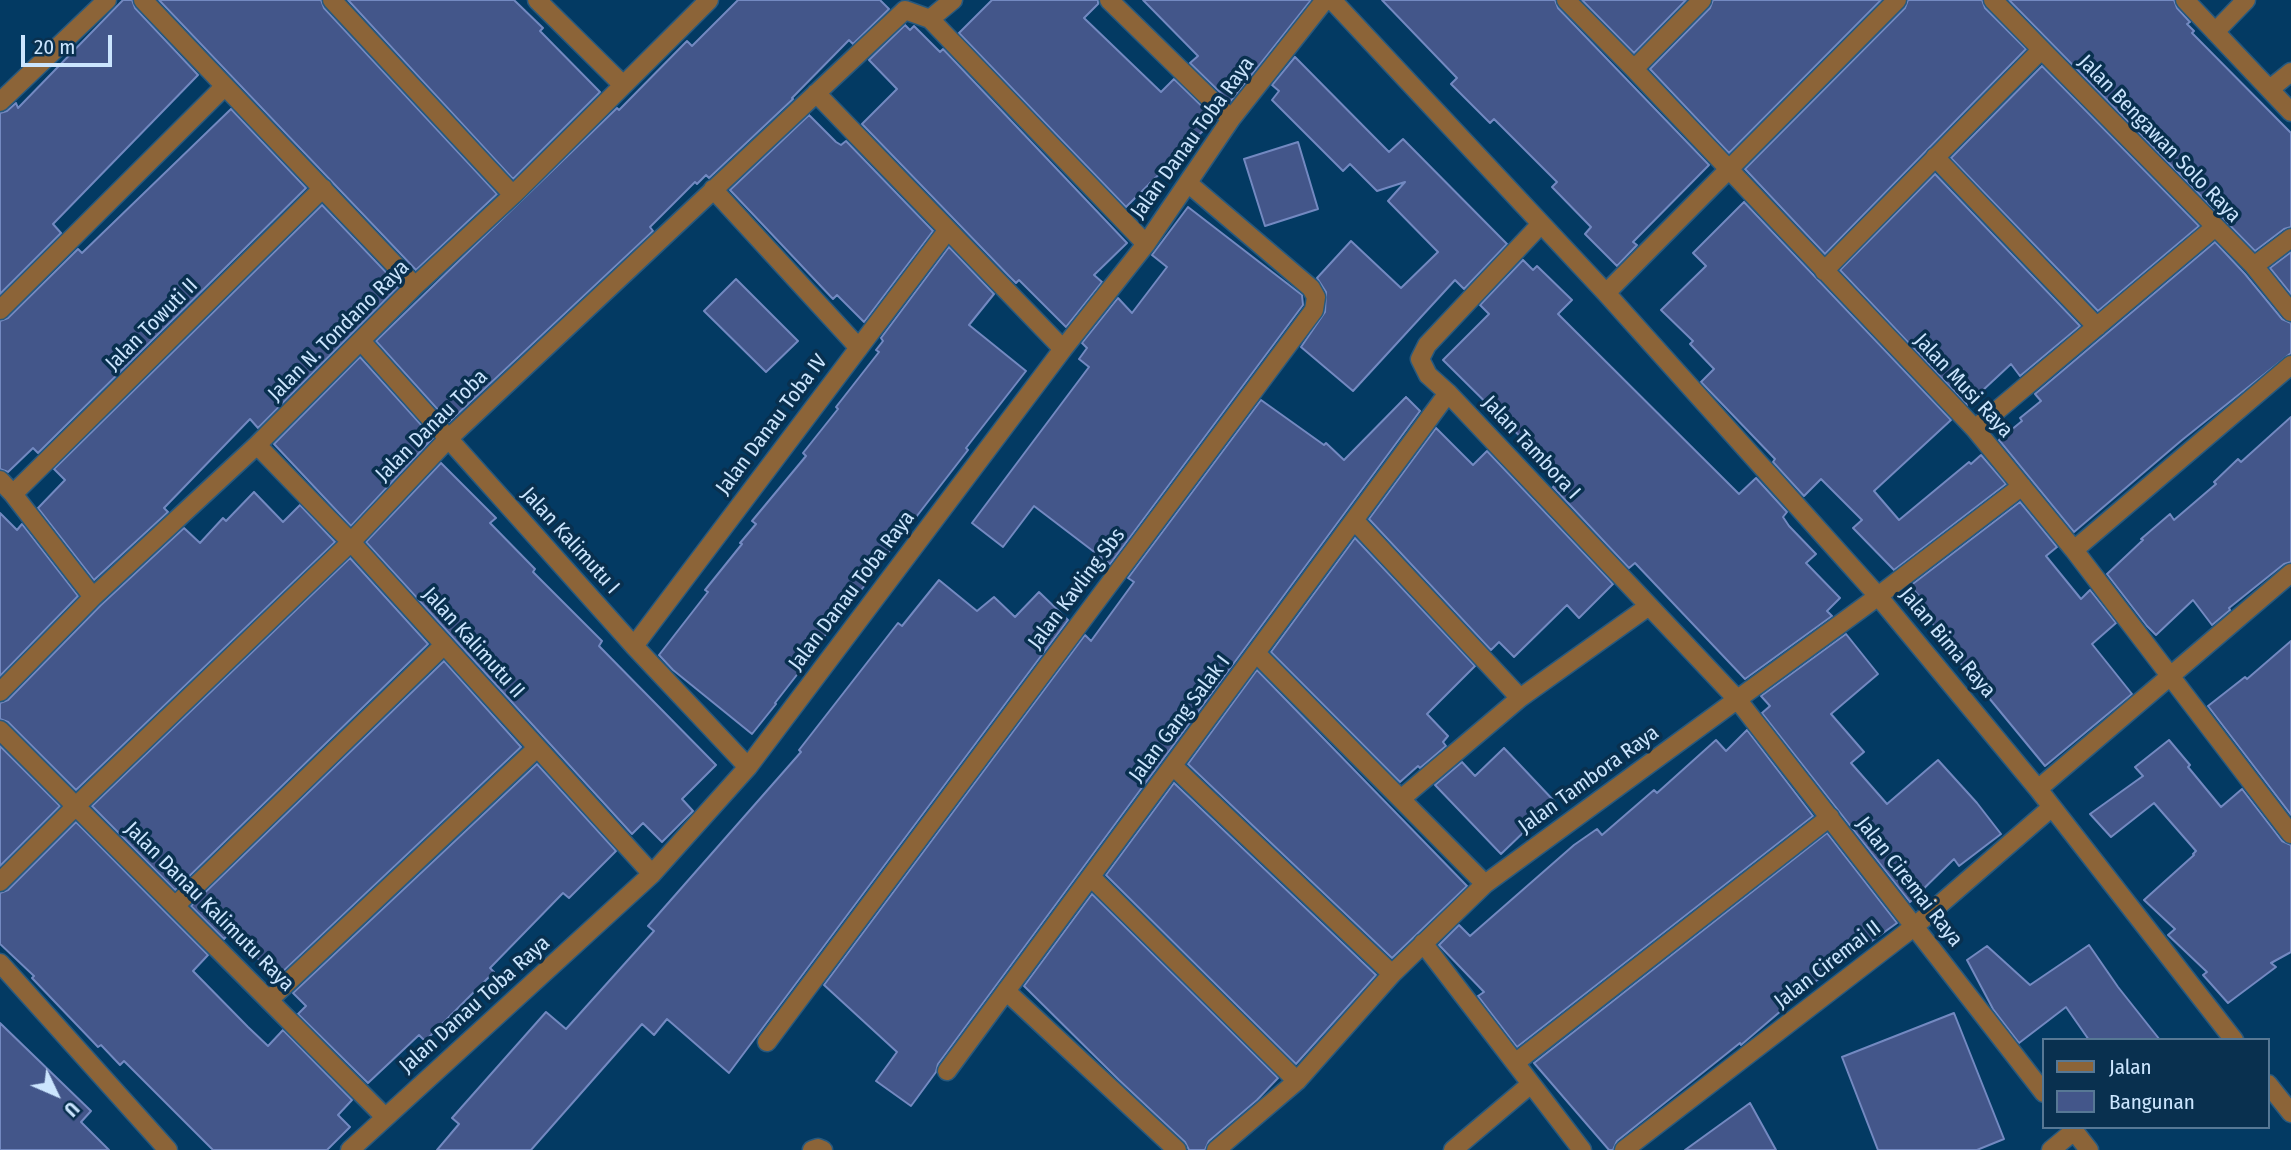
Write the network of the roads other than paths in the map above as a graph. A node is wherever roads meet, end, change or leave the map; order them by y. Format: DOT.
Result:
graph roads {
  1 [pos="107,0"];
  2 [pos="143,0"];
  3 [pos="332,0"];
  4 [pos="537,0"];
  5 [pos="709,0"];
  6 [pos="953,0"];
  7 [pos="1109,0"];
  8 [pos="1325,0"];
  9 [pos="1332,0"];
  10 [pos="1566,0"];
  11 [pos="1702,0"];
  12 [pos="1897,0"];
  13 [pos="1993,0"];
  14 [pos="2185,0"];
  15 [pos="2246,0"];
  16 [pos="900,5"];
  17 [pos="930,19"];
  18 [pos="2215,32"];
  19 [pos="2040,50"];
  20 [pos="1634,69"];
  21 [pos="2291,72"];
  22 [pos="623,85"];
  23 [pos="225,86"];
  24 [pos="2270,89"];
  25 [pos="816,93"];
  26 [pos="0,103"];
  27 [pos="2291,112"];
  28 [pos="1231,119"];
  29 [pos="1935,157"];
  30 [pos="1729,169"];
  31 [pos="1189,184"];
  32 [pos="323,188"];
  33 [pos="713,189"];
  34 [pos="513,195"];
  35 [pos="1541,224"];
  36 [pos="2214,228"];
  37 [pos="947,231"];
  38 [pos="2291,238"];
  39 [pos="1146,244"];
  40 [pos="2254,267"];
  41 [pos="1824,271"];
  42 [pos="415,286"];
  43 [pos="1606,293"];
  44 [pos="0,310"];
  45 [pos="2291,312"];
  46 [pos="2097,327"];
  47 [pos="361,341"];
  48 [pos="859,348"];
  49 [pos="1063,349"];
  50 [pos="2291,365"];
  51 [pos="1448,393"];
  52 [pos="1975,429"];
  53 [pos="448,439"];
  54 [pos="257,444"];
  55 [pos="0,480"];
  56 [pos="2022,486"];
  57 [pos="13,494"];
  58 [pos="1354,520"];
  59 [pos="351,542"];
  60 [pos="2074,550"];
  61 [pos="2290,574"];
  62 [pos="1878,596"];
  63 [pos="93,597"];
  64 [pos="1648,606"];
  65 [pos="444,645"];
  66 [pos="634,646"];
  67 [pos="1257,654"];
  68 [pos="2169,676"];
  69 [pos="0,692"];
  70 [pos="1520,698"];
  71 [pos="1737,699"];
  72 [pos="0,730"];
  73 [pos="537,748"];
  74 [pos="1173,766"];
  75 [pos="748,767"];
  76 [pos="2038,789"];
  77 [pos="1402,798"];
  78 [pos="77,805"];
  79 [pos="2052,807"];
  80 [pos="1830,817"];
  81 [pos="2291,834"];
  82 [pos="652,874"];
  83 [pos="1091,877"];
  84 [pos="0,882"];
  85 [pos="1485,884"];
  86 [pos="176,905"];
  87 [pos="1915,926"];
  88 [pos="1423,943"];
  89 [pos="0,963"];
  90 [pos="1392,974"];
  91 [pos="1006,991"];
  92 [pos="269,1000"];
  93 [pos="2232,1038"];
  94 [pos="767,1042"];
  95 [pos="1515,1063"];
  96 [pos="947,1071"];
  97 [pos="1297,1081"];
  98 [pos="1531,1084"];
  99 [pos="2270,1087"];
  100 [pos="2042,1090"];
  101 [pos="2291,1113"];
  102 [pos="385,1117"];
  103 [pos="2073,1129"];
  104 [pos="168,1150"];
  105 [pos="350,1150"];
  106 [pos="812,1150"];
  107 [pos="822,1150"];
  108 [pos="1177,1150"];
  109 [pos="1216,1150"];
  110 [pos="1453,1150"];
  111 [pos="1582,1150"];
  112 [pos="1624,1150"];
  113 [pos="2050,1150"];
  114 [pos="2089,1150"];
  1 -- 26 [label="street"];
  2 -- 23 [label="street"];
  3 -- 34 [label="street"];
  4 -- 22 [label="street"];
  5 -- 22 [label="street, Jalan N. Tondano Raya"];
  6 -- 17 [label="street"];
  7 -- 28 [label="street"];
  8 -- 28 [label="street, Jalan Danau Toba Raya"];
  9 -- 35 [label="street, Jalan Bima Raya"];
  10 -- 20 [label="street, Jalan Musi Raya"];
  11 -- 20 [label="street"];
  12 -- 30 [label="street"];
  13 -- 19 [label="street, Jalan Bengawan Solo Raya"];
  14 -- 18 [label="street"];
  15 -- 18 [label="street"];
  16 -- 17 [label="street"];
  16 -- 25 [label="street, Jalan Danau Toba"];
  17 -- 39 [label="street"];
  18 -- 24 [label="street"];
  19 -- 29 [label="street"];
  19 -- 36 [label="street, Jalan Bengawan Solo Raya"];
  20 -- 30 [label="street, Jalan Musi Raya"];
  21 -- 24 [label="street"];
  22 -- 34 [label="street, Jalan N. Tondano Raya"];
  23 -- 32 [label="street"];
  23 -- 44 [label="street"];
  24 -- 27 [label="street"];
  25 -- 33 [label="street, Jalan Danau Toba"];
  25 -- 37 [label="street"];
  28 -- 31 [label="street, Jalan Danau Toba Raya"];
  29 -- 41 [label="street"];
  29 -- 46 [label="street"];
  30 -- 41 [label="street, Jalan Musi Raya"];
  30 -- 43 [label="street"];
  31 -- 39 [label="street, Jalan Danau Toba Raya"];
  31 -- 94 [label="street, Jalan Kavling Sbs"];
  32 -- 42 [label="street"];
  32 -- 57 [label="street, Jalan Towuti II"];
  33 -- 48 [label="street"];
  33 -- 53 [label="street, Jalan Danau Toba"];
  34 -- 42 [label="street, Jalan N. Tondano Raya"];
  35 -- 43 [label="street, Jalan Bima Raya"];
  35 -- 51 [label="street, Jalan Tambora I"];
  36 -- 40 [label="street, Jalan Bengawan Solo Raya"];
  36 -- 46 [label="street"];
  37 -- 48 [label="street, Jalan Danau Toba IV"];
  37 -- 49 [label="street"];
  38 -- 40 [label="street"];
  39 -- 49 [label="street, Jalan Danau Toba Raya"];
  40 -- 45 [label="street, Jalan Bengawan Solo Raya"];
  41 -- 52 [label="street, Jalan Musi Raya"];
  42 -- 47 [label="street, Jalan N. Tondano Raya"];
  43 -- 62 [label="street, Jalan Bima Raya"];
  46 -- 52 [label="street"];
  47 -- 53 [label="street, Jalan Kalimutu I"];
  47 -- 54 [label="street, Jalan N. Tondano Raya"];
  48 -- 66 [label="street, Jalan Danau Toba IV"];
  49 -- 75 [label="street, Jalan Danau Toba Raya"];
  50 -- 60 [label="street"];
  51 -- 58 [label="street, Jalan Gang Salak I"];
  51 -- 64 [label="street, Jalan Tambora I"];
  52 -- 56 [label="street, Jalan Musi Raya"];
  53 -- 59 [label="street, Jalan Danau Toba"];
  53 -- 66 [label="street, Jalan Kalimutu I"];
  54 -- 59 [label="street, Jalan Kalimutu II"];
  54 -- 63 [label="street, Jalan N. Tondano Raya"];
  55 -- 57 [label="street"];
  56 -- 60 [label="street, Jalan Musi Raya"];
  56 -- 62 [label="street, Jalan Tambora Raya"];
  57 -- 63 [label="street"];
  58 -- 67 [label="street, Jalan Gang Salak I"];
  58 -- 70 [label="street"];
  59 -- 65 [label="street, Jalan Kalimutu II"];
  59 -- 78 [label="street, Jalan Danau Toba"];
  60 -- 68 [label="street, Jalan Musi Raya"];
  61 -- 68 [label="street"];
  62 -- 71 [label="street, Jalan Tambora Raya"];
  62 -- 76 [label="street, Jalan Bima Raya"];
  63 -- 69 [label="street, Jalan N. Tondano Raya"];
  64 -- 70 [label="street"];
  64 -- 71 [label="street, Jalan Tambora I"];
  65 -- 73 [label="street, Jalan Kalimutu II"];
  65 -- 86 [label="street"];
  66 -- 75 [label="street, Jalan Kalimutu I"];
  67 -- 74 [label="street, Jalan Gang Salak I"];
  67 -- 77 [label="street"];
  68 -- 76 [label="street"];
  68 -- 81 [label="street, Jalan Musi Raya"];
  70 -- 77 [label="street"];
  71 -- 80 [label="street, Jalan Ciremai Raya"];
  71 -- 85 [label="street, Jalan Tambora Raya"];
  72 -- 78 [label="street, Jalan Danau Kalimutu Raya"];
  73 -- 82 [label="street, Jalan Kalimutu II"];
  73 -- 92 [label="street"];
  74 -- 83 [label="street, Jalan Gang Salak I"];
  74 -- 90 [label="street"];
  75 -- 82 [label="street, Jalan Danau Toba Raya"];
  76 -- 79 [label="street, Jalan Bima Raya"];
  77 -- 85 [label="street"];
  78 -- 84 [label="street, Jalan Danau Toba"];
  78 -- 86 [label="street, Jalan Danau Kalimutu Raya"];
  79 -- 87 [label="street, Jalan Ciremai II"];
  79 -- 93 [label="street, Jalan Bima Raya"];
  80 -- 87 [label="street, Jalan Ciremai Raya"];
  80 -- 95 [label="street"];
  82 -- 102 [label="street, Jalan Danau Toba Raya"];
  83 -- 91 [label="street, Jalan Gang Salak I"];
  83 -- 97 [label="street"];
  85 -- 88 [label="street, Jalan Tambora Raya"];
  86 -- 92 [label="street, Jalan Danau Kalimutu Raya"];
  87 -- 100 [label="street, Jalan Ciremai Raya"];
  87 -- 112 [label="street, Jalan Ciremai II"];
  88 -- 90 [label="street, Jalan Tambora Raya"];
  88 -- 95 [label="street"];
  89 -- 104 [label="street"];
  90 -- 97 [label="street, Jalan Tambora Raya"];
  91 -- 96 [label="street, Jalan Gang Salak I"];
  91 -- 108 [label="street"];
  92 -- 102 [label="street, Jalan Danau Kalimutu Raya"];
  95 -- 98 [label="street"];
  97 -- 109 [label="street, Jalan Tambora Raya"];
  98 -- 110 [label="street"];
  98 -- 111 [label="street"];
  99 -- 101 [label="street"];
  102 -- 105 [label="street, Jalan Danau Toba Raya"];
  103 -- 113 [label="street"];
  103 -- 114 [label="street"];
  106 -- 107 [label="street"];
}
